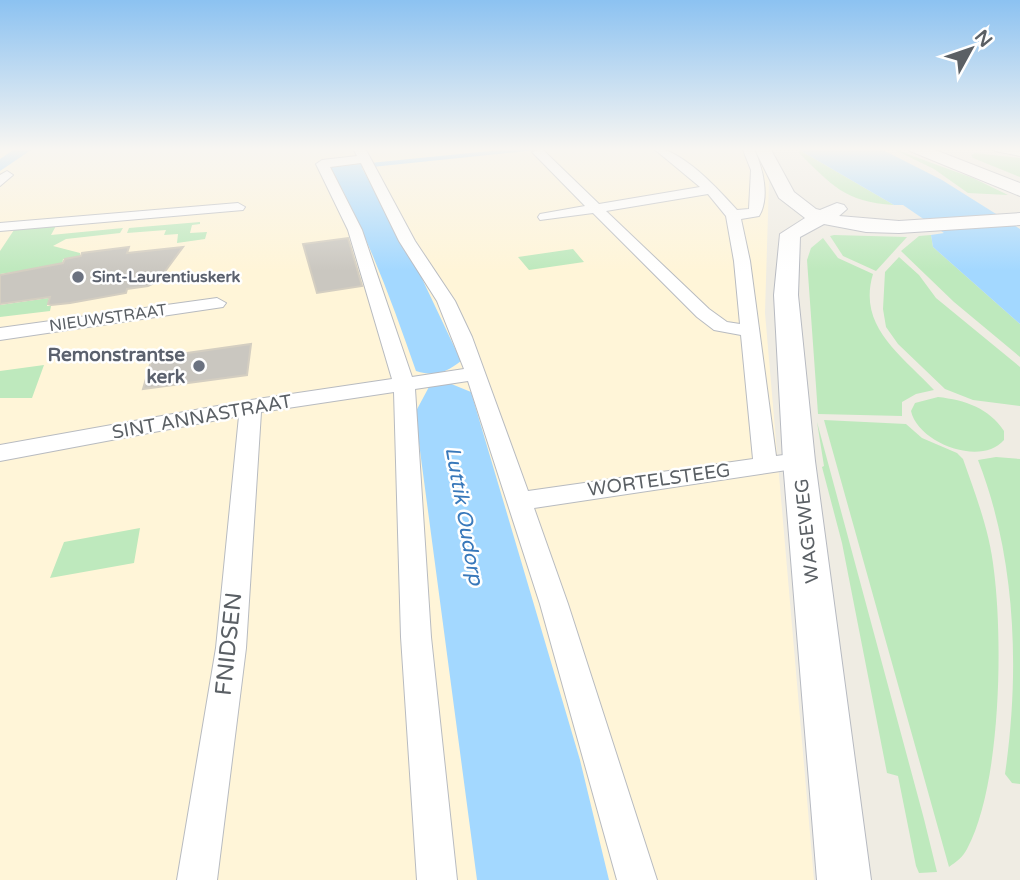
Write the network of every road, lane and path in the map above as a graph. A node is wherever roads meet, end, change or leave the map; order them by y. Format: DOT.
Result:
graph roads {
  1 [pos="338,189"];
  2 [pos="378,189"];
  3 [pos="575,189"];
  4 [pos="711,189"];
  5 [pos="757,189"];
  6 [pos="785,189"];
  7 [pos="823,206"];
  8 [pos="238,207"];
  9 [pos="596,210"];
  10 [pos="733,215"];
  11 [pos="1016,215"];
  12 [pos="545,217"];
  13 [pos="919,220"];
  14 [pos="0,227"];
  15 [pos="217,303"];
  16 [pos="748,331"];
  17 [pos="0,334"];
  18 [pos="477,373"];
  19 [pos="415,382"];
  20 [pos="251,407"];
  21 [pos="0,453"];
  22 [pos="782,463"];
  23 [pos="519,501"];
  24 [pos="197,880"];
  25 [pos="437,880"];
  26 [pos="637,880"];
  27 [pos="844,880"];
  1 -- 19 [label="street"];
  2 -- 18 [label="street"];
  3 -- 9 [label="street"];
  4 -- 9 [label="street"];
  4 -- 10 [label="street"];
  5 -- 10 [label="street"];
  6 -- 7 [label="street"];
  7 -- 13 [label="street"];
  7 -- 22 [label="street, WAGEWEG"];
  8 -- 14 [label="street"];
  9 -- 12 [label="street"];
  9 -- 16 [label="street"];
  10 -- 16 [label="street, WAGEWEG"];
  11 -- 13 [label="street"];
  11 -- 13 [label="street"];
  15 -- 17 [label="street, NIEUWSTRAAT"];
  16 -- 22 [label="street, WAGEWEG"];
  18 -- 19 [label="street, SINT ANNASTRAAT"];
  18 -- 23 [label="street"];
  19 -- 20 [label="street, SINT ANNASTRAAT"];
  19 -- 25 [label="street"];
  20 -- 21 [label="street, SINT ANNASTRAAT"];
  20 -- 24 [label="street, FNIDSEN"];
  22 -- 23 [label="street, WORTELSTEEG"];
  22 -- 27 [label="street, WAGEWEG"];
  23 -- 26 [label="street"];
}
